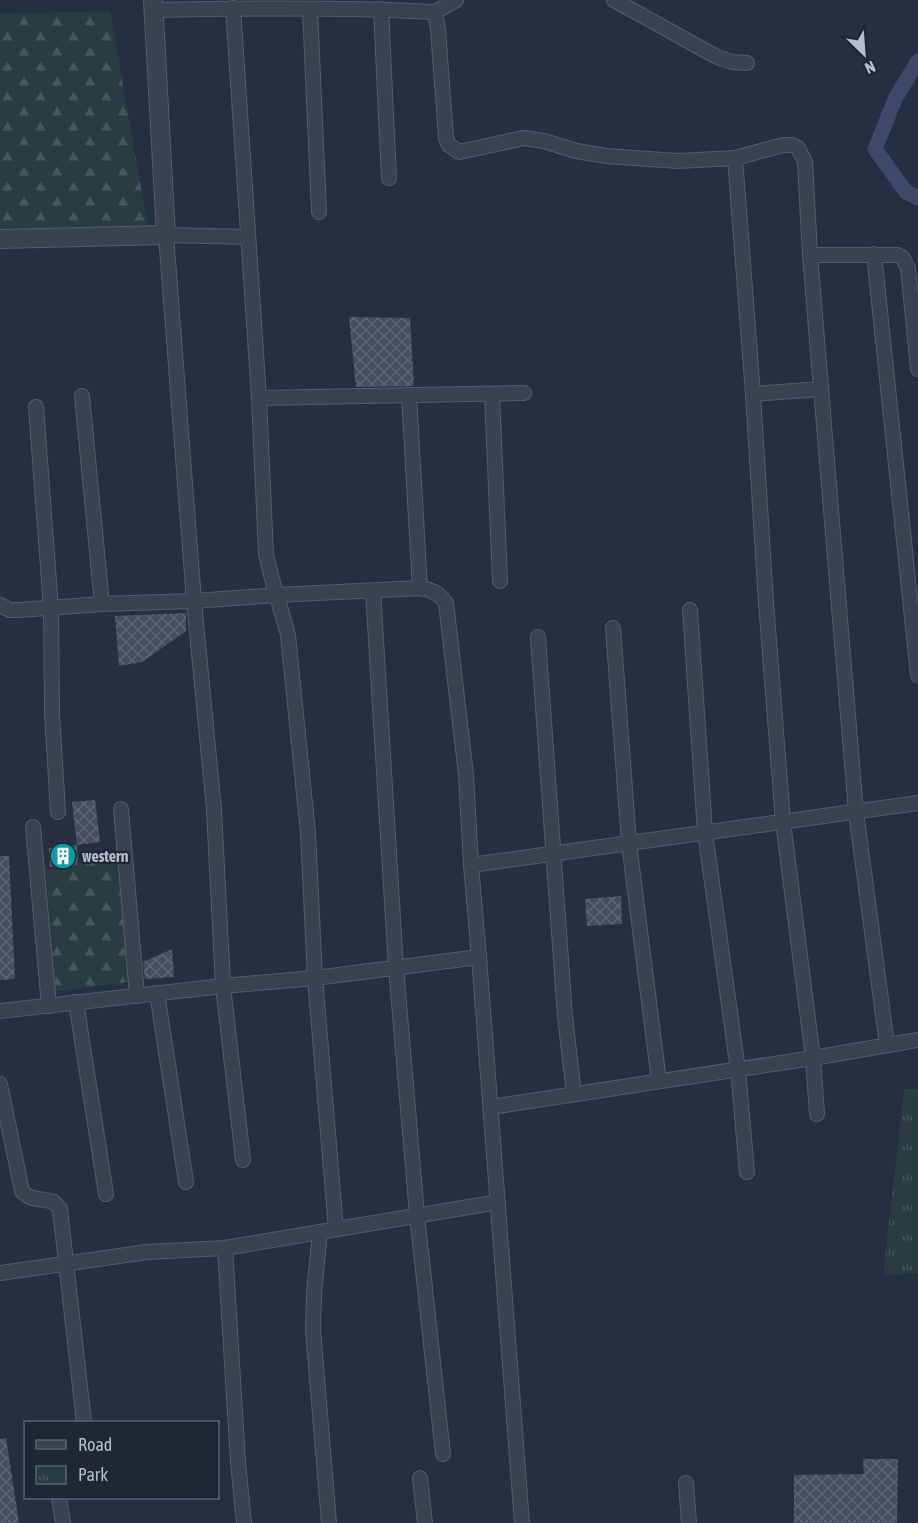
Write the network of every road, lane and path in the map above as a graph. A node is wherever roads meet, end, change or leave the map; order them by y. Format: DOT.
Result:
graph roads {
  1 [pos="456,0"];
  2 [pos="614,0"];
  3 [pos="153,5"];
  4 [pos="232,8"];
  5 [pos="310,9"];
  6 [pos="381,9"];
  7 [pos="435,12"];
  8 [pos="747,63"];
  9 [pos="735,158"];
  10 [pos="389,177"];
  11 [pos="319,212"];
  12 [pos="166,235"];
  13 [pos="248,237"];
  14 [pos="0,239"];
  15 [pos="874,254"];
  16 [pos="810,255"];
  17 [pos="918,369"];
  18 [pos="821,390"];
  19 [pos="524,393"];
  20 [pos="492,394"];
  21 [pos="753,394"];
  22 [pos="409,395"];
  23 [pos="82,396"];
  24 [pos="259,398"];
  25 [pos="36,407"];
  26 [pos="500,580"];
  27 [pos="420,588"];
  28 [pos="373,591"];
  29 [pos="277,595"];
  30 [pos="194,601"];
  31 [pos="102,604"];
  32 [pos="0,606"];
  33 [pos="51,608"];
  34 [pos="690,610"];
  35 [pos="613,628"];
  36 [pos="538,637"];
  37 [pos="918,675"];
  38 [pos="918,803"];
  39 [pos="121,808"];
  40 [pos="58,812"];
  41 [pos="856,812"];
  42 [pos="783,822"];
  43 [pos="33,827"];
  44 [pos="705,832"];
  45 [pos="629,843"];
  46 [pos="553,854"];
  47 [pos="471,865"];
  48 [pos="479,957"];
  49 [pos="396,968"];
  50 [pos="315,978"];
  51 [pos="223,986"];
  52 [pos="157,993"];
  53 [pos="137,996"];
  54 [pos="76,1002"];
  55 [pos="49,1006"];
  56 [pos="0,1011"];
  57 [pos="918,1040"];
  58 [pos="887,1045"];
  59 [pos="813,1058"];
  60 [pos="738,1070"];
  61 [pos="659,1081"];
  62 [pos="0,1084"];
  63 [pos="574,1094"];
  64 [pos="491,1107"];
  65 [pos="817,1114"];
  66 [pos="243,1160"];
  67 [pos="747,1172"];
  68 [pos="186,1182"];
  69 [pos="106,1194"];
  70 [pos="498,1202"];
  71 [pos="417,1215"];
  72 [pos="336,1229"];
  73 [pos="320,1232"];
  74 [pos="225,1248"];
  75 [pos="65,1263"];
  76 [pos="0,1273"];
  77 [pos="84,1421"];
  78 [pos="443,1454"];
  79 [pos="420,1478"];
  80 [pos="687,1483"];
  81 [pos="59,1499"];
  82 [pos="63,1523"];
  83 [pos="244,1523"];
  84 [pos="329,1523"];
  85 [pos="425,1523"];
  86 [pos="522,1523"];
  87 [pos="689,1523"];
  1 -- 7 [label="street"];
  2 -- 8 [label="street"];
  3 -- 4 [label="street"];
  3 -- 12 [label="street"];
  4 -- 5 [label="street"];
  4 -- 13 [label="street"];
  5 -- 6 [label="street"];
  5 -- 11 [label="street"];
  6 -- 7 [label="street"];
  6 -- 10 [label="street"];
  7 -- 9 [label="street"];
  9 -- 16 [label="street"];
  9 -- 21 [label="street"];
  12 -- 13 [label="street"];
  12 -- 14 [label="street"];
  12 -- 30 [label="street"];
  13 -- 24 [label="street"];
  15 -- 16 [label="street"];
  15 -- 17 [label="street"];
  15 -- 37 [label="street"];
  16 -- 18 [label="street"];
  18 -- 21 [label="street"];
  18 -- 41 [label="street"];
  19 -- 20 [label="street"];
  20 -- 22 [label="street"];
  20 -- 26 [label="street"];
  21 -- 42 [label="street"];
  22 -- 24 [label="street"];
  22 -- 27 [label="street"];
  23 -- 31 [label="street"];
  24 -- 29 [label="street"];
  25 -- 33 [label="street"];
  27 -- 28 [label="street"];
  27 -- 47 [label="street"];
  28 -- 29 [label="street"];
  28 -- 49 [label="street"];
  29 -- 30 [label="street"];
  29 -- 50 [label="street"];
  30 -- 31 [label="street"];
  30 -- 51 [label="street"];
  31 -- 33 [label="street"];
  32 -- 33 [label="street"];
  33 -- 40 [label="street"];
  34 -- 44 [label="street"];
  35 -- 45 [label="street"];
  36 -- 46 [label="street"];
  38 -- 41 [label="street"];
  39 -- 53 [label="street"];
  41 -- 42 [label="street"];
  41 -- 58 [label="street"];
  42 -- 44 [label="street"];
  42 -- 59 [label="street"];
  43 -- 55 [label="street"];
  44 -- 45 [label="street"];
  44 -- 60 [label="street"];
  45 -- 46 [label="street"];
  45 -- 61 [label="street"];
  46 -- 47 [label="street"];
  46 -- 63 [label="street"];
  47 -- 48 [label="street"];
  48 -- 49 [label="street"];
  48 -- 64 [label="street"];
  49 -- 50 [label="street"];
  49 -- 71 [label="street"];
  50 -- 51 [label="street"];
  50 -- 72 [label="street"];
  51 -- 52 [label="street"];
  51 -- 66 [label="street"];
  52 -- 53 [label="street"];
  52 -- 68 [label="street"];
  53 -- 54 [label="street"];
  54 -- 55 [label="street"];
  54 -- 69 [label="street"];
  55 -- 56 [label="street"];
  57 -- 58 [label="street"];
  58 -- 59 [label="street"];
  59 -- 60 [label="street"];
  59 -- 65 [label="street"];
  60 -- 61 [label="street"];
  60 -- 67 [label="street"];
  61 -- 63 [label="street"];
  62 -- 75 [label="street"];
  63 -- 64 [label="street"];
  64 -- 70 [label="street"];
  70 -- 71 [label="street"];
  70 -- 86 [label="street"];
  71 -- 72 [label="street"];
  71 -- 78 [label="street"];
  72 -- 73 [label="street"];
  73 -- 74 [label="street"];
  73 -- 84 [label="street"];
  74 -- 75 [label="street"];
  74 -- 83 [label="street"];
  75 -- 76 [label="street"];
  75 -- 77 [label="street"];
  79 -- 85 [label="street"];
  80 -- 87 [label="street"];
  81 -- 82 [label="street"];
}
